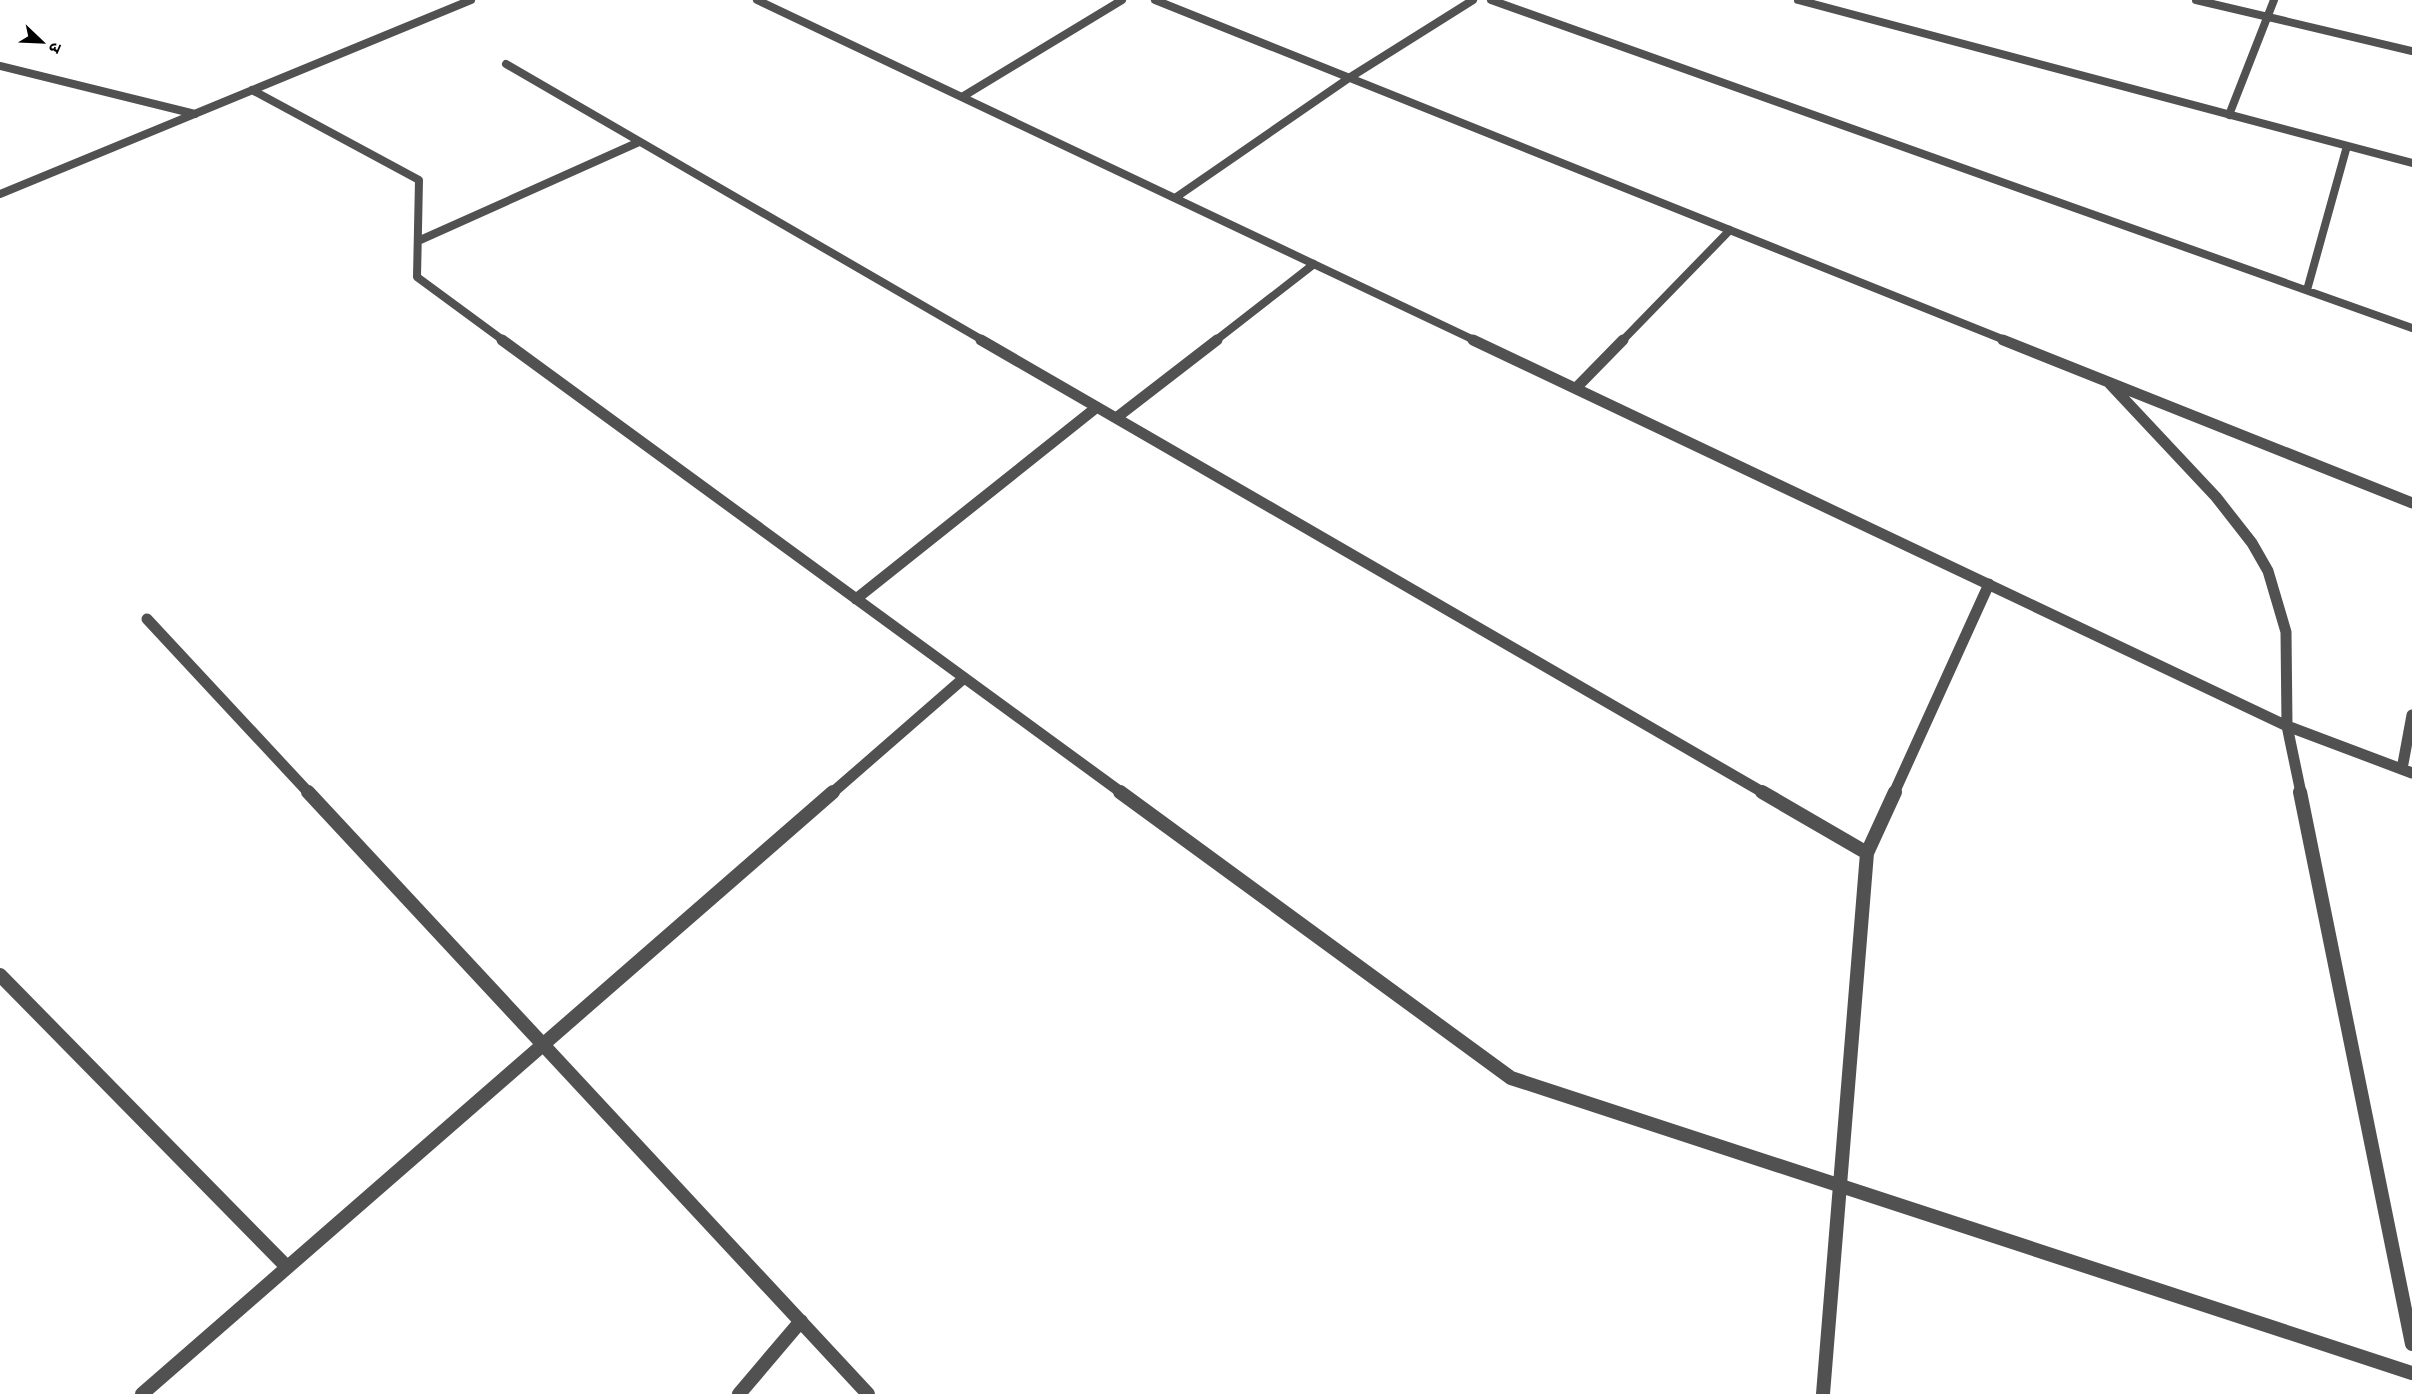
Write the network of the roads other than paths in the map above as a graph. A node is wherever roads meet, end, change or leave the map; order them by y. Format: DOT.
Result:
graph roads {
  1 [pos="471,0"];
  2 [pos="757,0"];
  3 [pos="1122,0"];
  4 [pos="1155,0"];
  5 [pos="1473,0"];
  6 [pos="1491,0"];
  7 [pos="1798,0"];
  8 [pos="2196,0"];
  9 [pos="2274,0"];
  10 [pos="2267,17"];
  11 [pos="2412,51"];
  12 [pos="506,64"];
  13 [pos="0,66"];
  14 [pos="1349,78"];
  15 [pos="252,90"];
  16 [pos="962,97"];
  17 [pos="195,114"];
  18 [pos="2229,115"];
  19 [pos="639,142"];
  20 [pos="2347,146"];
  21 [pos="2412,163"];
  22 [pos="0,194"];
  23 [pos="1175,198"];
  24 [pos="1730,230"];
  25 [pos="418,241"];
  26 [pos="1314,264"];
  27 [pos="2307,290"];
  28 [pos="2412,328"];
  29 [pos="2108,382"];
  30 [pos="1576,388"];
  31 [pos="1096,407"];
  32 [pos="1116,418"];
  33 [pos="2412,503"];
  34 [pos="1989,584"];
  35 [pos="856,599"];
  36 [pos="147,620"];
  37 [pos="964,678"];
  38 [pos="2412,715"];
  39 [pos="2286,726"];
  40 [pos="2407,771"];
  41 [pos="1867,853"];
  42 [pos="0,975"];
  43 [pos="543,1045"];
  44 [pos="1840,1185"];
  45 [pos="287,1268"];
  46 [pos="801,1321"];
  47 [pos="2412,1344"];
  48 [pos="2412,1373"];
  49 [pos="142,1394"];
  50 [pos="739,1394"];
  51 [pos="868,1394"];
  52 [pos="1823,1394"];
  1 -- 15 [label="street"];
  2 -- 16 [label="street"];
  3 -- 16 [label="street"];
  4 -- 14 [label="street"];
  5 -- 14 [label="street"];
  6 -- 27 [label="street"];
  7 -- 18 [label="street"];
  8 -- 10 [label="street"];
  9 -- 10 [label="street"];
  10 -- 11 [label="street"];
  10 -- 18 [label="street"];
  12 -- 19 [label="street"];
  13 -- 17 [label="street"];
  14 -- 23 [label="street"];
  14 -- 24 [label="street"];
  15 -- 17 [label="street"];
  15 -- 25 [label="street"];
  16 -- 23 [label="street"];
  17 -- 22 [label="street"];
  18 -- 20 [label="street"];
  19 -- 25 [label="street"];
  19 -- 31 [label="street"];
  20 -- 21 [label="street"];
  20 -- 27 [label="street"];
  23 -- 26 [label="street"];
  24 -- 29 [label="street"];
  24 -- 30 [label="street"];
  25 -- 35 [label="street"];
  26 -- 30 [label="street"];
  26 -- 32 [label="street"];
  27 -- 28 [label="street"];
  29 -- 33 [label="street"];
  29 -- 39 [label="street"];
  30 -- 34 [label="street"];
  31 -- 32 [label="street"];
  31 -- 35 [label="street"];
  32 -- 41 [label="street"];
  34 -- 39 [label="street"];
  34 -- 41 [label="street"];
  35 -- 37 [label="street"];
  36 -- 43 [label="street"];
  37 -- 43 [label="street"];
  37 -- 44 [label="street"];
  38 -- 40 [label="street"];
  39 -- 40 [label="street"];
  39 -- 47 [label="street"];
  41 -- 44 [label="street"];
  42 -- 45 [label="street"];
  43 -- 45 [label="street"];
  43 -- 46 [label="street"];
  44 -- 48 [label="street"];
  44 -- 52 [label="street"];
  45 -- 49 [label="street"];
  46 -- 50 [label="street"];
  46 -- 51 [label="street"];
}
